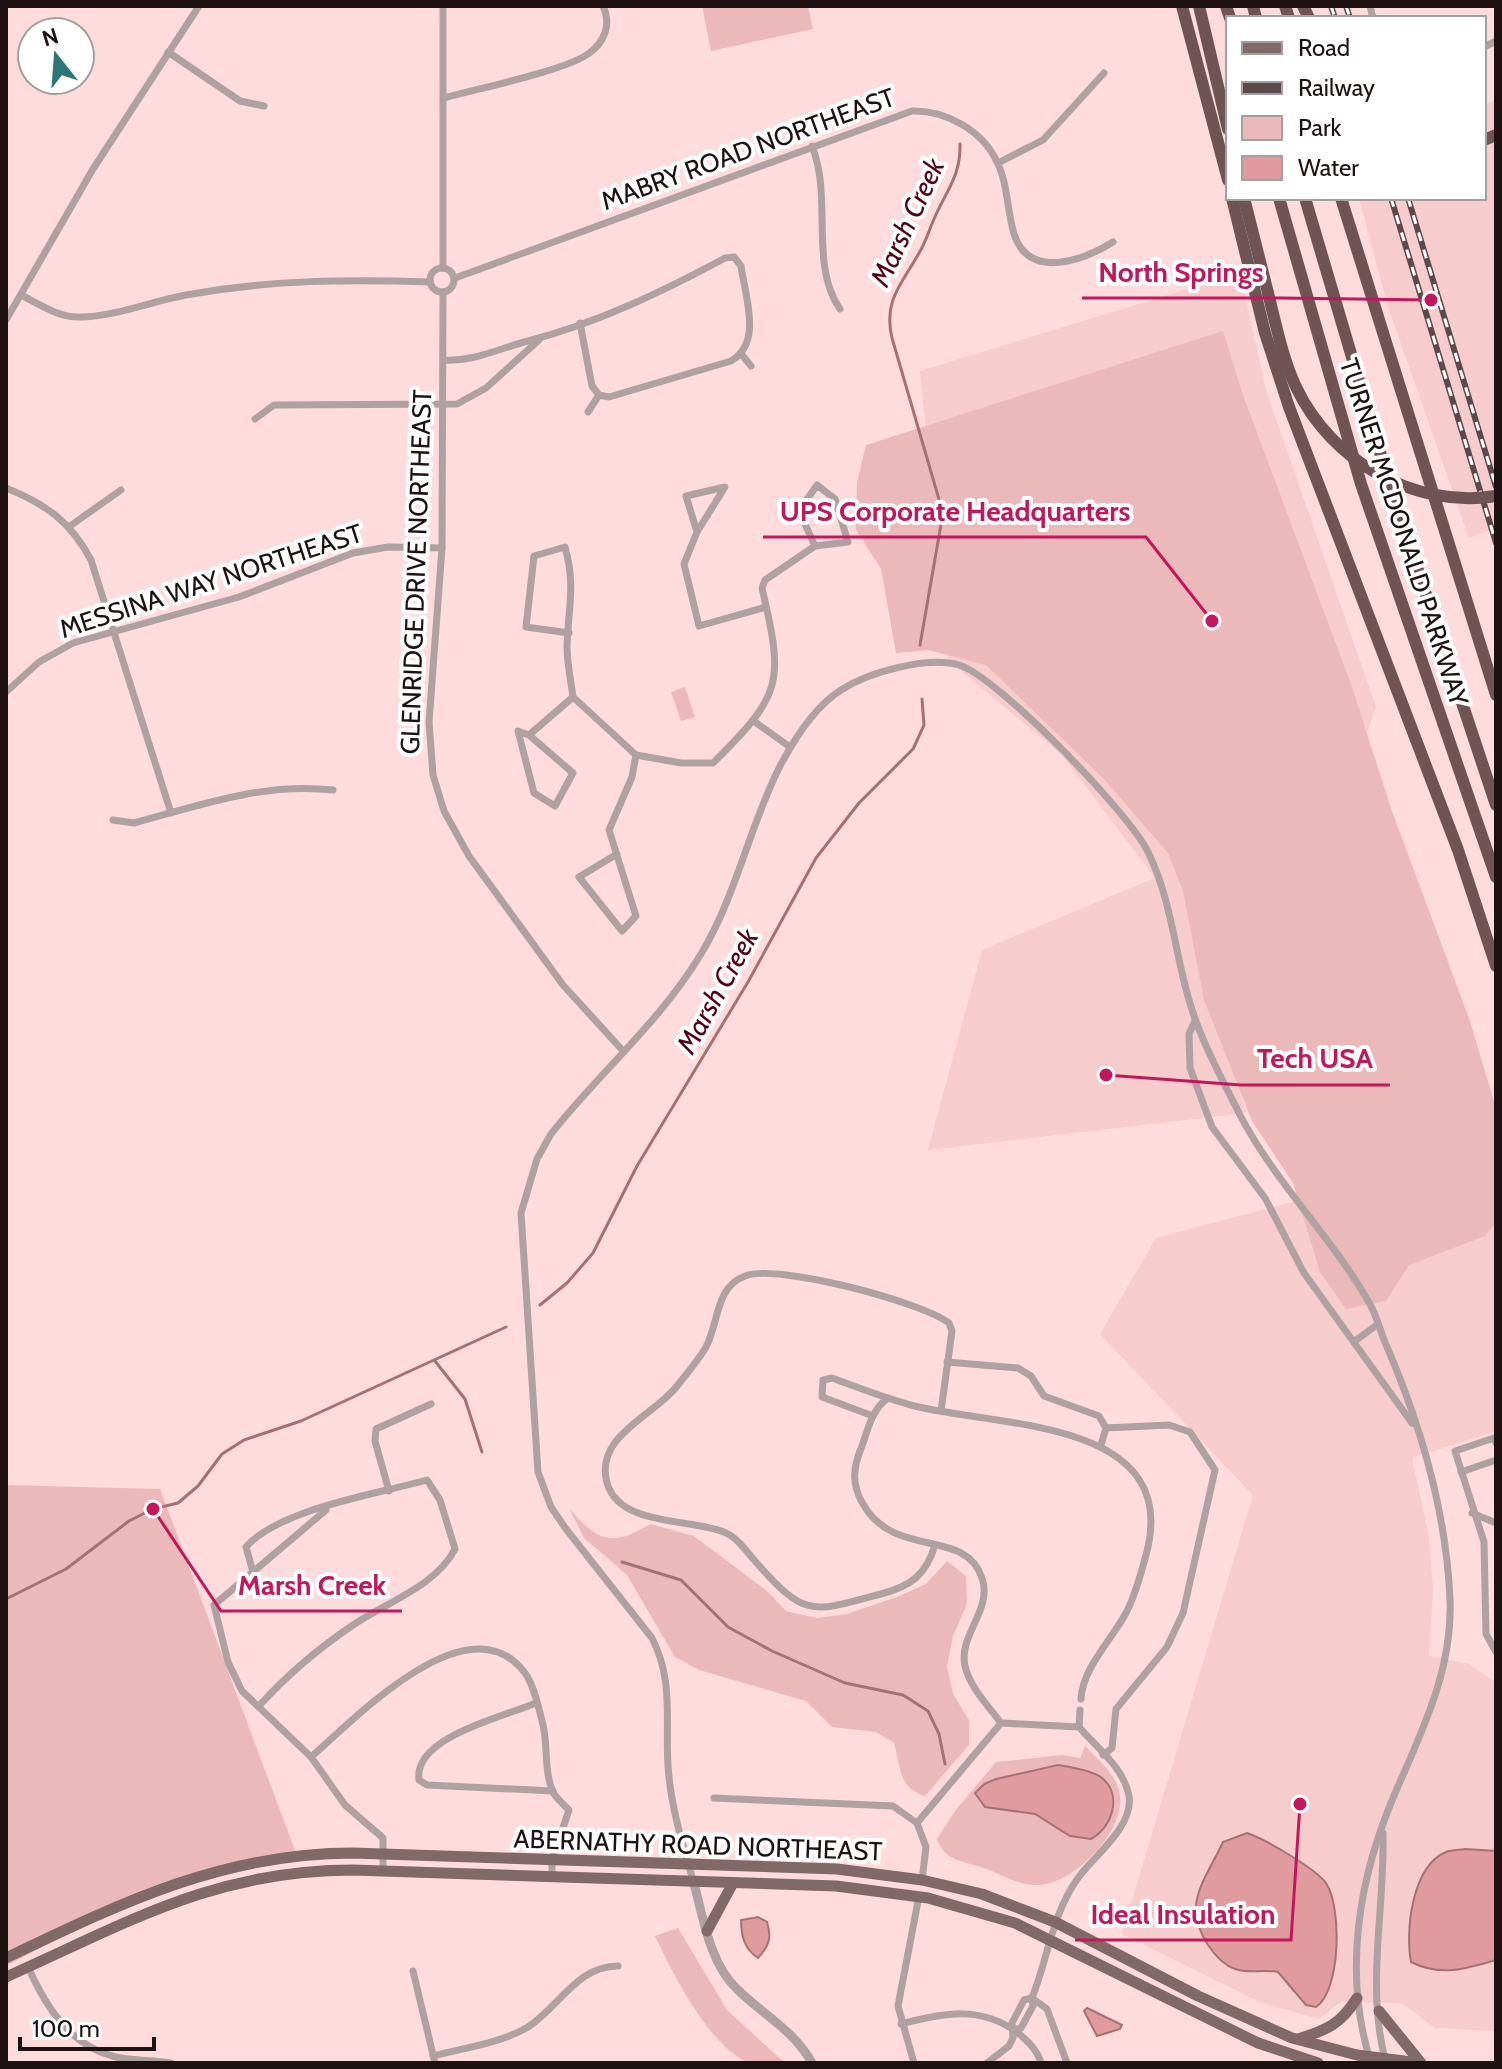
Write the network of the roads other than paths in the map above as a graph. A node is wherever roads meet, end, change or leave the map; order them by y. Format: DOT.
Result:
graph roads {
  1 [pos="199,6"];
  2 [pos="443,6"];
  3 [pos="603,6"];
  4 [pos="1182,6"];
  5 [pos="1199,6"];
  6 [pos="168,52"];
  7 [pos="1104,73"];
  8 [pos="444,98"];
  9 [pos="264,106"];
  10 [pos="1226,121"];
  11 [pos="812,146"];
  12 [pos="998,163"];
  13 [pos="1226,172"];
  14 [pos="1232,200"];
  15 [pos="1245,200"];
  16 [pos="1280,200"];
  17 [pos="1306,200"];
  18 [pos="1342,200"];
  19 [pos="1113,242"];
  20 [pos="443,268"];
  21 [pos="455,278"];
  22 [pos="430,282"];
  23 [pos="443,293"];
  24 [pos="21,295"];
  25 [pos="840,309"];
  26 [pos="6,320"];
  27 [pos="580,323"];
  28 [pos="541,338"];
  29 [pos="742,355"];
  30 [pos="444,360"];
  31 [pos="751,366"];
  32 [pos="599,395"];
  33 [pos="443,407"];
  34 [pos="588,412"];
  35 [pos="255,419"];
  36 [pos="6,488"];
  37 [pos="121,490"];
  38 [pos="1496,496"];
  39 [pos="70,526"];
  40 [pos="697,532"];
  41 [pos="815,546"];
  42 [pos="442,548"];
  43 [pos="766,607"];
  44 [pos="114,632"];
  45 [pos="569,633"];
  46 [pos="6,692"];
  47 [pos="1496,695"];
  48 [pos="573,697"];
  49 [pos="755,722"];
  50 [pos="529,735"];
  51 [pos="790,747"];
  52 [pos="636,755"];
  53 [pos="333,790"];
  54 [pos="1496,805"];
  55 [pos="171,813"];
  56 [pos="113,820"];
  57 [pos="617,854"];
  58 [pos="1496,877"];
  59 [pos="1496,966"];
  60 [pos="1195,1021"];
  61 [pos="624,1052"];
  62 [pos="1378,1324"];
  63 [pos="1355,1341"];
  64 [pos="947,1362"];
  65 [pos="888,1398"];
  66 [pos="431,1404"];
  67 [pos="941,1411"];
  68 [pos="873,1416"];
  69 [pos="1106,1428"];
  70 [pos="1417,1430"];
  71 [pos="1496,1443"];
  72 [pos="1101,1445"];
  73 [pos="1496,1460"];
  74 [pos="1461,1472"];
  75 [pos="389,1491"];
  76 [pos="327,1508"];
  77 [pos="1472,1513"];
  78 [pos="1496,1523"];
  79 [pos="935,1545"];
  80 [pos="253,1572"];
  81 [pos="1496,1612"];
  82 [pos="1486,1613"];
  83 [pos="1496,1652"];
  84 [pos="1081,1699"];
  85 [pos="536,1703"];
  86 [pos="259,1706"];
  87 [pos="1080,1710"];
  88 [pos="1001,1723"];
  89 [pos="1079,1727"];
  90 [pos="1103,1755"];
  91 [pos="311,1757"];
  92 [pos="553,1791"];
  93 [pos="714,1798"];
  94 [pos="917,1823"];
  95 [pos="1383,1827"];
  96 [pos="384,1854"];
  97 [pos="552,1860"];
  98 [pos="688,1863"];
  99 [pos="383,1871"];
  100 [pos="552,1877"];
  101 [pos="693,1880"];
  102 [pos="922,1880"];
  103 [pos="733,1883"];
  104 [pos="919,1896"];
  105 [pos="1055,1922"];
  106 [pos="707,1931"];
  107 [pos="1050,1938"];
  108 [pos="6,1958"];
  109 [pos="618,1966"];
  110 [pos="28,1967"];
  111 [pos="413,1971"];
  112 [pos="6,1977"];
  113 [pos="1032,1998"];
  114 [pos="1357,1998"];
  115 [pos="1379,2011"];
  116 [pos="901,2024"];
  117 [pos="1013,2030"];
  118 [pos="1296,2039"];
  119 [pos="434,2060"];
  120 [pos="1370,2060"];
  121 [pos="1385,2061"];
  122 [pos="171,2063"];
  123 [pos="812,2063"];
  124 [pos="914,2063"];
  125 [pos="987,2063"];
  126 [pos="1041,2063"];
  127 [pos="1067,2063"];
  128 [pos="1318,2063"];
  129 [pos="1420,2063"];
  1 -- 6 [label="street"];
  2 -- 8 [label="street"];
  3 -- 8 [label="street"];
  4 -- 13 [label="highway"];
  5 -- 10 [label="highway"];
  6 -- 9 [label="street"];
  6 -- 24 [label="street"];
  7 -- 12 [label="street"];
  8 -- 20 [label="street"];
  11 -- 12 [label="street, MABRY ROAD NORTHEAST"];
  11 -- 21 [label="street, MABRY ROAD NORTHEAST"];
  11 -- 25 [label="street"];
  12 -- 19 [label="street, MABRY ROAD NORTHEAST"];
  14 -- 59 [label="highway"];
  15 -- 38 [label="highway, bridge"];
  16 -- 58 [label="highway, TURNER MCDONALD PARKWAY"];
  17 -- 54 [label="highway, TURNER MCDONALD PARKWAY"];
  18 -- 47 [label="highway"];
  20 -- 21 [label="street"];
  20 -- 22 [label="street"];
  21 -- 23 [label="street"];
  22 -- 23 [label="street"];
  22 -- 24 [label="street"];
  23 -- 30 [label="street, GLENRIDGE DRIVE NORTHEAST"];
  24 -- 26 [label="street"];
  27 -- 28 [label="street"];
  27 -- 29 [label="street"];
  27 -- 32 [label="street"];
  28 -- 30 [label="street"];
  28 -- 33 [label="street"];
  29 -- 31 [label="street"];
  29 -- 32 [label="street"];
  30 -- 33 [label="street, GLENRIDGE DRIVE NORTHEAST"];
  32 -- 34 [label="street"];
  33 -- 35 [label="street"];
  33 -- 42 [label="street, GLENRIDGE DRIVE NORTHEAST"];
  36 -- 39 [label="street"];
  37 -- 39 [label="street"];
  39 -- 44 [label="street"];
  40 -- 40 [label="street"];
  40 -- 43 [label="street"];
  41 -- 41 [label="street"];
  41 -- 43 [label="street"];
  42 -- 44 [label="street, MESSINA WAY NORTHEAST"];
  42 -- 61 [label="street, GLENRIDGE DRIVE NORTHEAST"];
  43 -- 49 [label="street"];
  44 -- 46 [label="street, MESSINA WAY NORTHEAST"];
  44 -- 55 [label="street"];
  45 -- 45 [label="street"];
  45 -- 48 [label="street"];
  48 -- 50 [label="street"];
  48 -- 52 [label="street"];
  49 -- 51 [label="street"];
  49 -- 52 [label="street"];
  50 -- 50 [label="street"];
  51 -- 60 [label="street"];
  51 -- 61 [label="street"];
  52 -- 57 [label="street"];
  53 -- 55 [label="street"];
  55 -- 56 [label="street"];
  57 -- 57 [label="street"];
  60 -- 62 [label="street"];
  60 -- 63 [label="street"];
  61 -- 98 [label="street"];
  62 -- 63 [label="street"];
  62 -- 70 [label="street"];
  63 -- 70 [label="street"];
  64 -- 67 [label="street"];
  64 -- 69 [label="street"];
  64 -- 79 [label="street"];
  65 -- 67 [label="street"];
  65 -- 68 [label="street"];
  65 -- 68 [label="street"];
  66 -- 75 [label="street"];
  67 -- 72 [label="street"];
  68 -- 79 [label="street"];
  69 -- 72 [label="street"];
  69 -- 90 [label="street"];
  70 -- 95 [label="street"];
  71 -- 74 [label="street"];
  72 -- 84 [label="street"];
  73 -- 74 [label="street"];
  74 -- 77 [label="street"];
  75 -- 76 [label="street"];
  75 -- 86 [label="street"];
  76 -- 80 [label="street"];
  76 -- 80 [label="street"];
  77 -- 78 [label="street"];
  77 -- 82 [label="street"];
  79 -- 88 [label="street"];
  80 -- 86 [label="street"];
  81 -- 82 [label="street"];
  82 -- 83 [label="street"];
  85 -- 91 [label="street"];
  85 -- 92 [label="street"];
  85 -- 92 [label="street"];
  86 -- 91 [label="street"];
  87 -- 89 [label="street"];
  88 -- 89 [label="street"];
  88 -- 94 [label="street"];
  89 -- 90 [label="street"];
  90 -- 105 [label="street"];
  91 -- 96 [label="street"];
  92 -- 97 [label="street"];
  93 -- 94 [label="street"];
  94 -- 102 [label="street"];
  95 -- 114 [label="street"];
  95 -- 115 [label="street"];
  96 -- 97 [label="main road, ABERNATHY ROAD NORTHEAST"];
  96 -- 99 [label="street"];
  96 -- 108 [label="main road, ABERNATHY ROAD NORTHEAST"];
  97 -- 98 [label="main road, ABERNATHY ROAD NORTHEAST"];
  97 -- 100 [label="street"];
  98 -- 101 [label="street"];
  98 -- 102 [label="main road, ABERNATHY ROAD NORTHEAST"];
  99 -- 100 [label="main road, ABERNATHY ROAD NORTHEAST"];
  99 -- 110 [label="main road, ABERNATHY ROAD NORTHEAST"];
  100 -- 101 [label="main road, ABERNATHY ROAD NORTHEAST"];
  101 -- 103 [label="main road, ABERNATHY ROAD NORTHEAST"];
  101 -- 106 [label="street"];
  102 -- 105 [label="main road, ABERNATHY ROAD NORTHEAST"];
  103 -- 104 [label="main road, ABERNATHY ROAD NORTHEAST"];
  103 -- 106 [label="main road"];
  104 -- 107 [label="main road, ABERNATHY ROAD NORTHEAST"];
  104 -- 116 [label="street"];
  105 -- 107 [label="street"];
  105 -- 118 [label="main road, ABERNATHY ROAD NORTHEAST"];
  106 -- 123 [label="street"];
  107 -- 113 [label="street"];
  107 -- 128 [label="main road, ABERNATHY ROAD NORTHEAST"];
  109 -- 119 [label="street"];
  110 -- 112 [label="main road, ABERNATHY ROAD NORTHEAST"];
  110 -- 122 [label="street"];
  111 -- 119 [label="street"];
  113 -- 117 [label="street"];
  113 -- 127 [label="street"];
  114 -- 118 [label="main road"];
  114 -- 120 [label="street"];
  115 -- 121 [label="street"];
  115 -- 129 [label="main road"];
  116 -- 117 [label="street"];
  116 -- 124 [label="street"];
  117 -- 125 [label="street"];
  117 -- 126 [label="street"];
  118 -- 120 [label="main road, ABERNATHY ROAD NORTHEAST"];
  120 -- 121 [label="main road, ABERNATHY ROAD NORTHEAST"];
  121 -- 129 [label="main road, ABERNATHY ROAD NORTHEAST"];
}
